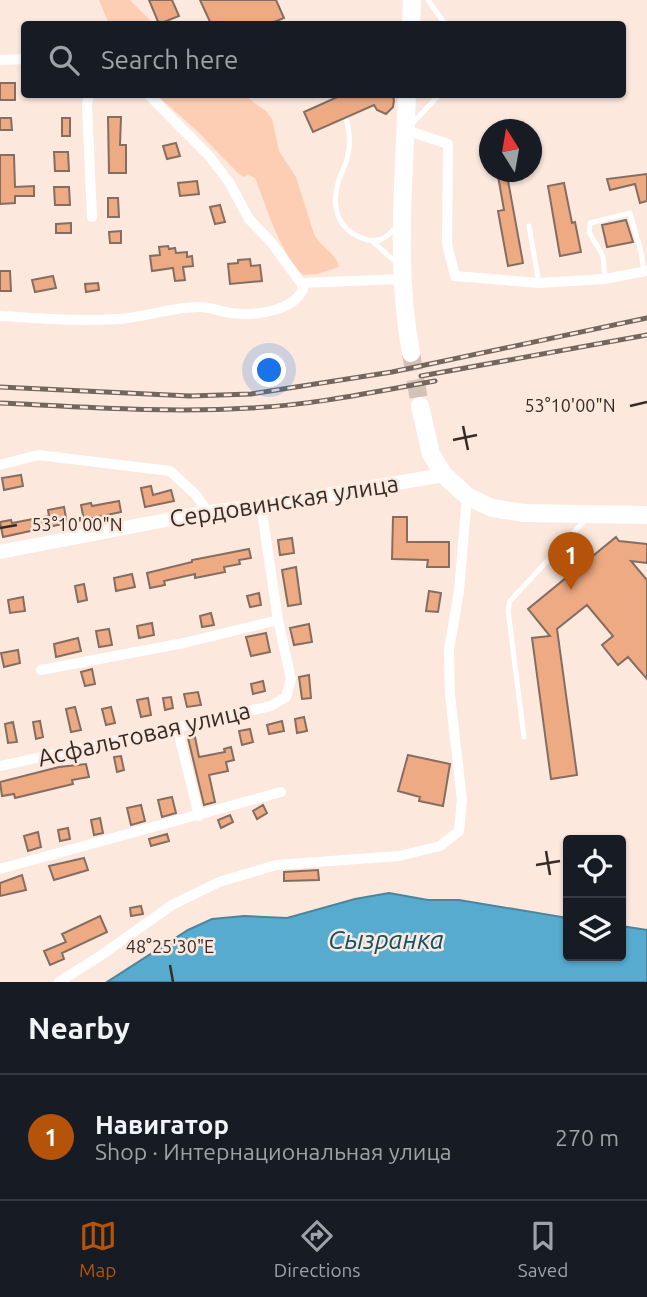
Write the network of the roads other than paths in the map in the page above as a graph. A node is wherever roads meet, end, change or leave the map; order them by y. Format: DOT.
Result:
graph roads {
  1 [pos="412,0"];
  2 [pos="428,0"];
  3 [pos="411,21"];
  4 [pos="444,21"];
  5 [pos="0,60"];
  6 [pos="21,60"];
  7 [pos="88,98"];
  8 [pos="152,98"];
  9 [pos="407,98"];
  10 [pos="436,98"];
  11 [pos="347,121"];
  12 [pos="406,130"];
  13 [pos="92,217"];
  14 [pos="402,220"];
  15 [pos="529,226"];
  16 [pos="372,241"];
  17 [pos="645,271"];
  18 [pos="402,273"];
  19 [pos="605,279"];
  20 [pos="302,283"];
  21 [pos="540,283"];
  22 [pos="0,316"];
  23 [pos="411,353"];
  24 [pos="421,406"];
  25 [pos="0,465"];
  26 [pos="443,475"];
  27 [pos="467,496"];
  28 [pos="261,506"];
  29 [pos="208,512"];
  30 [pos="591,514"];
  31 [pos="647,515"];
  32 [pos="0,552"];
  33 [pos="278,620"];
  34 [pos="41,670"];
  35 [pos="177,727"];
  36 [pos="524,737"];
  37 [pos="0,766"];
  38 [pos="281,792"];
  39 [pos="199,816"];
  40 [pos="0,869"];
  41 [pos="59,982"];
  1 -- 3 [label="main road"];
  2 -- 4 [label="lane"];
  5 -- 6 [label="street"];
  7 -- 13 [label="street"];
  8 -- 20 [label="street"];
  9 -- 12 [label="main road"];
  10 -- 12 [label="lane"];
  11 -- 16 [label="lane"];
  12 -- 14 [label="main road"];
  12 -- 21 [label="street"];
  14 -- 16 [label="lane"];
  14 -- 18 [label="main road"];
  15 -- 21 [label="lane"];
  16 -- 18 [label="lane"];
  17 -- 19 [label="street"];
  17 -- 19 [label="lane"];
  18 -- 20 [label="street"];
  18 -- 23 [label="main road"];
  19 -- 21 [label="street"];
  20 -- 22 [label="street"];
  24 -- 26 [label="main road"];
  25 -- 29 [label="street"];
  26 -- 27 [label="main road"];
  26 -- 28 [label="street, Сердовинская улица"];
  27 -- 30 [label="main road"];
  27 -- 41 [label="street"];
  28 -- 29 [label="street, Сердовинская улица"];
  28 -- 33 [label="street"];
  29 -- 32 [label="street, Сердовинская улица"];
  30 -- 31 [label="main road"];
  30 -- 36 [label="lane"];
  33 -- 34 [label="street"];
  33 -- 35 [label="street, Асфальтовая улица"];
  35 -- 37 [label="street, Асфальтовая улица"];
  35 -- 39 [label="street"];
  38 -- 39 [label="street"];
  39 -- 40 [label="street"];
}
